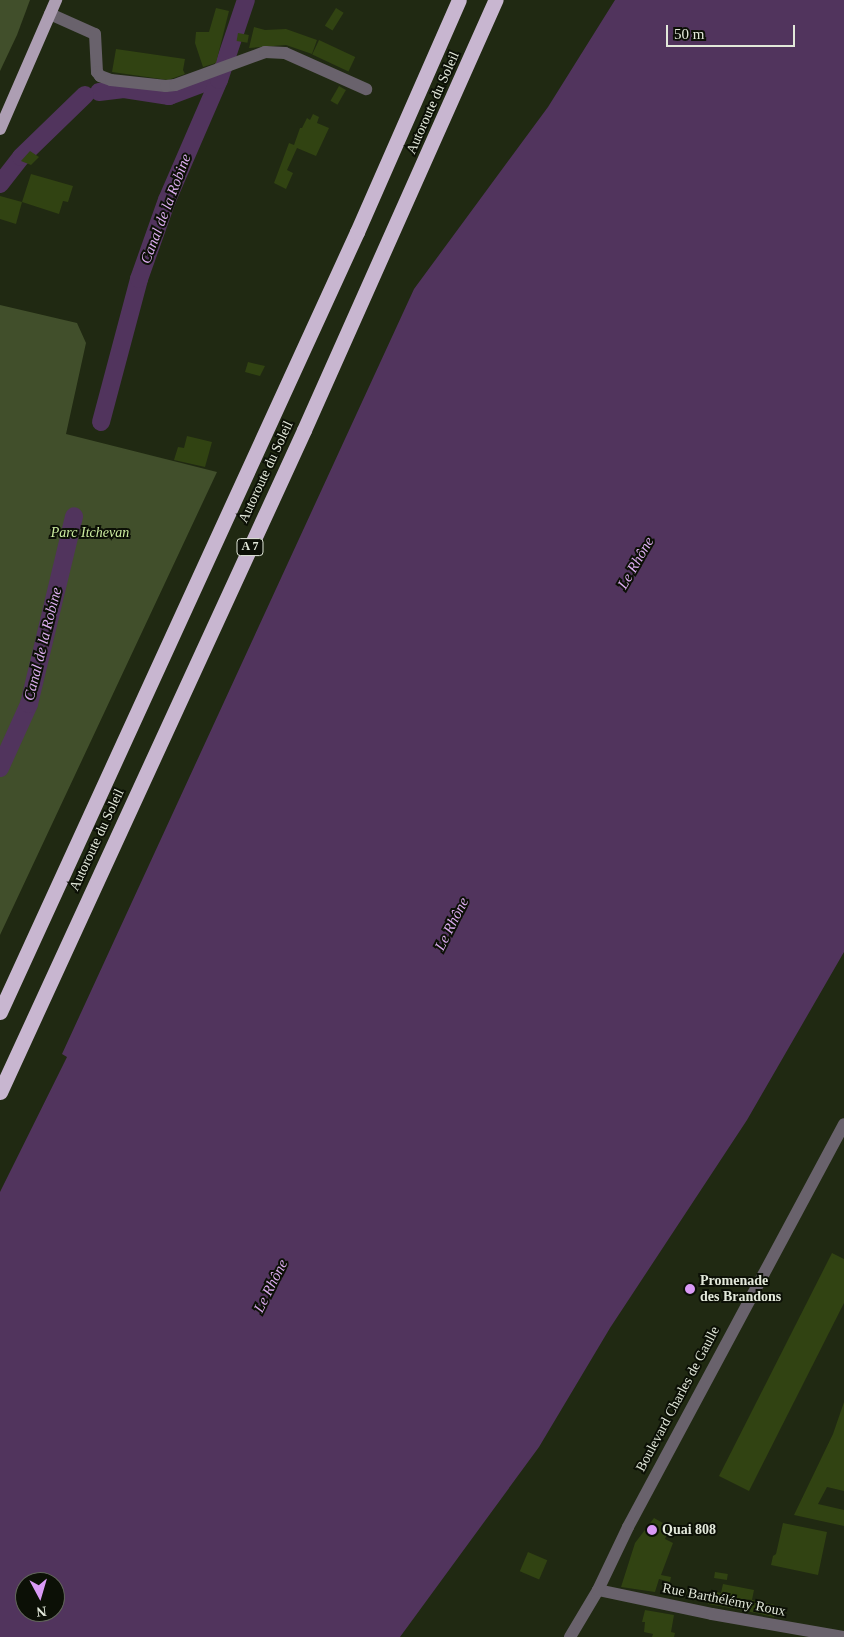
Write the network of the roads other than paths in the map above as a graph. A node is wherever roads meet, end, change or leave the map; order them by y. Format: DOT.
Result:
graph roads {
  1 [pos="56,0"];
  2 [pos="459,0"];
  3 [pos="495,0"];
  4 [pos="50,14"];
  5 [pos="366,89"];
  6 [pos="0,129"];
  7 [pos="0,1012"];
  8 [pos="0,1092"];
  9 [pos="844,1124"];
  10 [pos="598,1590"];
  11 [pos="570,1637"];
  12 [pos="844,1637"];
  1 -- 4 [label="main road"];
  2 -- 7 [label="highway, Autoroute du Soleil / A 7"];
  3 -- 8 [label="highway, Autoroute du Soleil / A 7"];
  4 -- 5 [label="street"];
  4 -- 6 [label="main road"];
  9 -- 10 [label="street, Boulevard Charles de Gaulle"];
  10 -- 11 [label="street, Boulevard Charles de Gaulle"];
  10 -- 12 [label="street, Rue Barthélémy Roux"];
}
